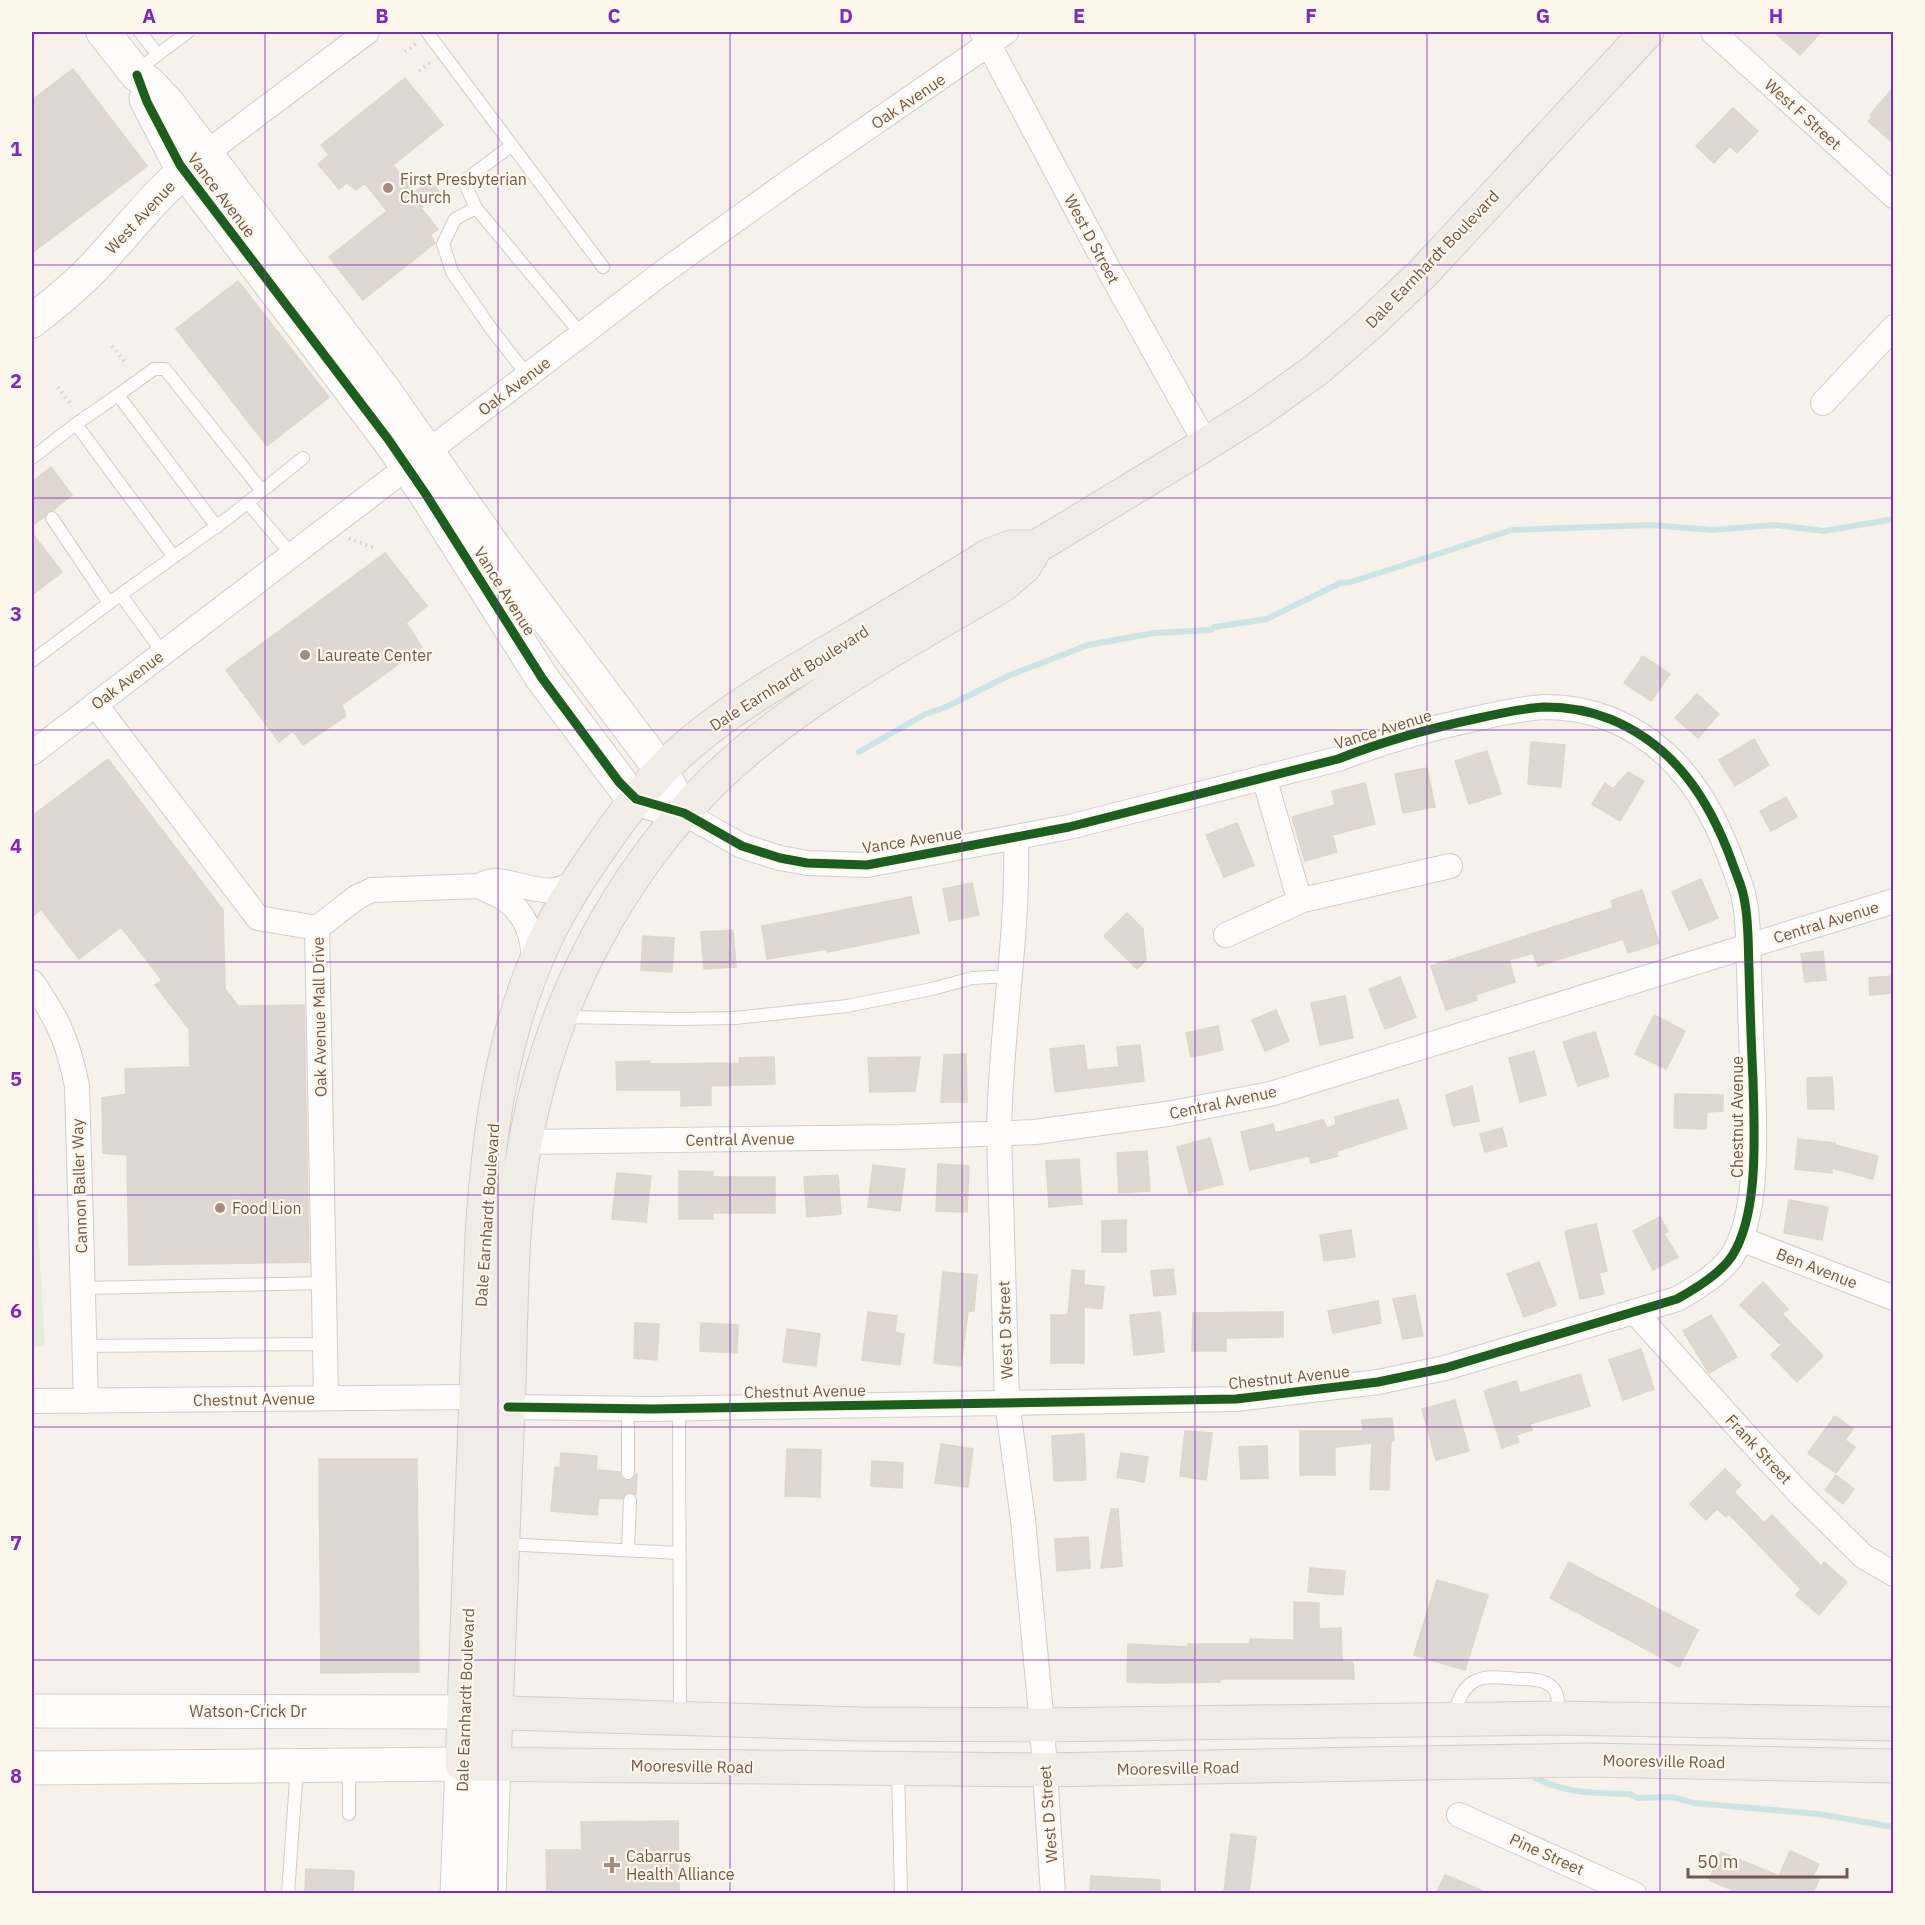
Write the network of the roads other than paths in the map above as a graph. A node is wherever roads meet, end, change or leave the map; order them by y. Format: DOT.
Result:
graph roads {
  1 [pos="103,32"];
  2 [pos="140,32"];
  3 [pos="188,32"];
  4 [pos="367,32"];
  5 [pos="427,32"];
  6 [pos="1647,32"];
  7 [pos="1713,32"];
  8 [pos="993,36"];
  9 [pos="143,67"];
  10 [pos="512,145"];
  11 [pos="195,162"];
  12 [pos="1893,196"];
  13 [pos="476,208"];
  14 [pos="603,267"];
  15 [pos="32,321"];
  16 [pos="1893,327"];
  17 [pos="582,335"];
  18 [pos="528,376"];
  19 [pos="118,395"];
  20 [pos="1823,403"];
  21 [pos="76,424"];
  22 [pos="1206,444"];
  23 [pos="32,458"];
  24 [pos="303,458"];
  25 [pos="418,460"];
  26 [pos="262,491"];
  27 [pos="248,502"];
  28 [pos="52,518"];
  29 [pos="217,527"];
  30 [pos="1036,547"];
  31 [pos="292,555"];
  32 [pos="174,557"];
  33 [pos="121,595"];
  34 [pos="109,603"];
  35 [pos="163,653"];
  36 [pos="32,661"];
  37 [pos="95,704"];
  38 [pos="32,753"];
  39 [pos="662,770"];
  40 [pos="1264,777"];
  41 [pos="636,799"];
  42 [pos="684,813"];
  43 [pos="1016,837"];
  44 [pos="1450,866"];
  45 [pos="582,876"];
  46 [pos="480,886"];
  47 [pos="1303,900"];
  48 [pos="1893,901"];
  49 [pos="317,928"];
  50 [pos="1226,934"];
  51 [pos="1748,946"];
  52 [pos="531,972"];
  53 [pos="1010,976"];
  54 [pos="32,982"];
  55 [pos="561,1017"];
  56 [pos="999,1133"];
  57 [pos="525,1142"];
  58 [pos="1741,1239"];
  59 [pos="324,1283"];
  60 [pos="82,1288"];
  61 [pos="1893,1298"];
  62 [pos="1635,1312"];
  63 [pos="326,1344"];
  64 [pos="84,1346"];
  65 [pos="477,1397"];
  66 [pos="327,1398"];
  67 [pos="32,1401"];
  68 [pos="86,1401"];
  69 [pos="1007,1402"];
  70 [pos="508,1407"];
  71 [pos="679,1408"];
  72 [pos="628,1409"];
  73 [pos="628,1473"];
  74 [pos="630,1500"];
  75 [pos="503,1544"];
  76 [pos="628,1550"];
  77 [pos="680,1553"];
  78 [pos="1893,1574"];
  79 [pos="32,1711"];
  80 [pos="480,1712"];
  81 [pos="680,1717"];
  82 [pos="1557,1718"];
  83 [pos="1452,1719"];
  84 [pos="1893,1724"];
  85 [pos="1042,1725"];
  86 [pos="478,1764"];
  87 [pos="297,1765"];
  88 [pos="349,1765"];
  89 [pos="1893,1766"];
  90 [pos="32,1768"];
  91 [pos="898,1769"];
  92 [pos="1045,1770"];
  93 [pos="348,1814"];
  94 [pos="1459,1815"];
  95 [pos="288,1893"];
  96 [pos="457,1893"];
  97 [pos="489,1893"];
  98 [pos="901,1893"];
  99 [pos="1053,1893"];
  100 [pos="1634,1893"];
  1 -- 9 [label="street, Vance Avenue"];
  2 -- 9 [label="lane"];
  3 -- 9 [label="lane"];
  4 -- 11 [label="street, West Avenue"];
  5 -- 10 [label="lane"];
  6 -- 22 [label="main road, Dale Earnhardt Boulevard"];
  7 -- 12 [label="street, West F Street"];
  8 -- 17 [label="street, Oak Avenue"];
  8 -- 22 [label="street, West D Street"];
  9 -- 11 [label="street, Vance Avenue"];
  10 -- 13 [label="lane"];
  10 -- 14 [label="lane"];
  11 -- 15 [label="street, West Avenue"];
  11 -- 25 [label="street, Vance Avenue"];
  13 -- 17 [label="lane"];
  13 -- 18 [label="lane"];
  16 -- 20 [label="street"];
  17 -- 18 [label="street, Oak Avenue"];
  18 -- 25 [label="street, Oak Avenue"];
  19 -- 21 [label="lane"];
  19 -- 26 [label="lane"];
  19 -- 29 [label="lane"];
  21 -- 23 [label="lane"];
  21 -- 32 [label="lane"];
  22 -- 30 [label="main road, Dale Earnhardt Boulevard"];
  24 -- 26 [label="lane"];
  25 -- 31 [label="street, Oak Avenue"];
  25 -- 39 [label="street, Vance Avenue"];
  25 -- 41 [label="street, Vance Avenue"];
  26 -- 27 [label="lane"];
  27 -- 29 [label="lane"];
  27 -- 31 [label="lane"];
  28 -- 34 [label="lane"];
  29 -- 32 [label="lane"];
  30 -- 39 [label="main road, Dale Earnhardt Boulevard"];
  30 -- 42 [label="main road, Dale Earnhardt Boulevard"];
  31 -- 35 [label="street, Oak Avenue"];
  32 -- 33 [label="lane"];
  33 -- 34 [label="lane"];
  33 -- 35 [label="lane"];
  34 -- 36 [label="lane"];
  35 -- 37 [label="street, Oak Avenue"];
  37 -- 38 [label="street, Oak Avenue"];
  37 -- 49 [label="street, Oak Avenue Mall Drive"];
  39 -- 41 [label="main road, Dale Earnhardt Boulevard"];
  39 -- 42 [label="street, Vance Avenue"];
  40 -- 43 [label="street, Vance Avenue"];
  40 -- 47 [label="street"];
  40 -- 51 [label="street, Vance Avenue"];
  41 -- 42 [label="street, Vance Avenue"];
  41 -- 45 [label="main road, Dale Earnhardt Boulevard"];
  42 -- 43 [label="street, Vance Avenue"];
  42 -- 55 [label="main road, Dale Earnhardt Boulevard"];
  43 -- 53 [label="street, West D Street"];
  44 -- 47 [label="street"];
  45 -- 46 [label="street"];
  45 -- 52 [label="main road, Dale Earnhardt Boulevard"];
  46 -- 49 [label="street"];
  46 -- 52 [label="street"];
  47 -- 50 [label="street"];
  48 -- 51 [label="street, Central Avenue"];
  49 -- 59 [label="street, Oak Avenue Mall Drive"];
  51 -- 56 [label="street, Central Avenue"];
  51 -- 58 [label="street, Chestnut Avenue"];
  52 -- 65 [label="main road, Dale Earnhardt Boulevard"];
  53 -- 55 [label="lane"];
  53 -- 56 [label="street, West D Street"];
  54 -- 60 [label="street, Cannon Baller Way"];
  55 -- 57 [label="main road, Dale Earnhardt Boulevard"];
  56 -- 57 [label="street, Central Avenue"];
  56 -- 69 [label="street, West D Street"];
  57 -- 70 [label="main road, Dale Earnhardt Boulevard"];
  58 -- 61 [label="street, Ben Avenue"];
  58 -- 62 [label="street, Chestnut Avenue"];
  59 -- 60 [label="lane"];
  59 -- 63 [label="street, Oak Avenue Mall Drive"];
  60 -- 64 [label="street, Cannon Baller Way"];
  62 -- 69 [label="street, Chestnut Avenue"];
  62 -- 78 [label="street, Frank Street"];
  63 -- 64 [label="lane"];
  63 -- 66 [label="street, Oak Avenue Mall Drive"];
  64 -- 68 [label="street, Cannon Baller Way"];
  65 -- 66 [label="street, Chestnut Avenue"];
  65 -- 80 [label="main road, Dale Earnhardt Boulevard"];
  66 -- 68 [label="street, Chestnut Avenue"];
  67 -- 68 [label="street, Chestnut Avenue"];
  69 -- 71 [label="street, Chestnut Avenue"];
  69 -- 85 [label="street, West D Street"];
  70 -- 72 [label="street, Chestnut Avenue"];
  70 -- 75 [label="main road, Dale Earnhardt Boulevard"];
  71 -- 72 [label="street, Chestnut Avenue"];
  71 -- 77 [label="lane"];
  72 -- 73 [label="lane"];
  74 -- 76 [label="lane"];
  75 -- 76 [label="lane"];
  75 -- 80 [label="main road, Dale Earnhardt Boulevard"];
  76 -- 77 [label="lane"];
  77 -- 81 [label="lane"];
  79 -- 80 [label="street, Watson-Crick Dr"];
  80 -- 81 [label="main road"];
  80 -- 86 [label="main road, Dale Earnhardt Boulevard"];
  81 -- 85 [label="main road"];
  82 -- 83 [label="main road"];
  82 -- 83 [label="lane"];
  82 -- 84 [label="main road"];
  83 -- 85 [label="main road"];
  85 -- 92 [label="street, West D Street"];
  86 -- 88 [label="street"];
  86 -- 91 [label="main road, Mooresville Road"];
  86 -- 96 [label="street, Dale Earnhardt Boulevard"];
  86 -- 97 [label="street, Dale Earnhardt Boulevard"];
  87 -- 88 [label="street"];
  87 -- 90 [label="street"];
  87 -- 95 [label="lane"];
  88 -- 93 [label="lane"];
  89 -- 92 [label="main road, Mooresville Road"];
  91 -- 92 [label="main road, Mooresville Road"];
  91 -- 98 [label="lane"];
  92 -- 99 [label="street, West D Street"];
  94 -- 100 [label="street, Pine Street"];
}
